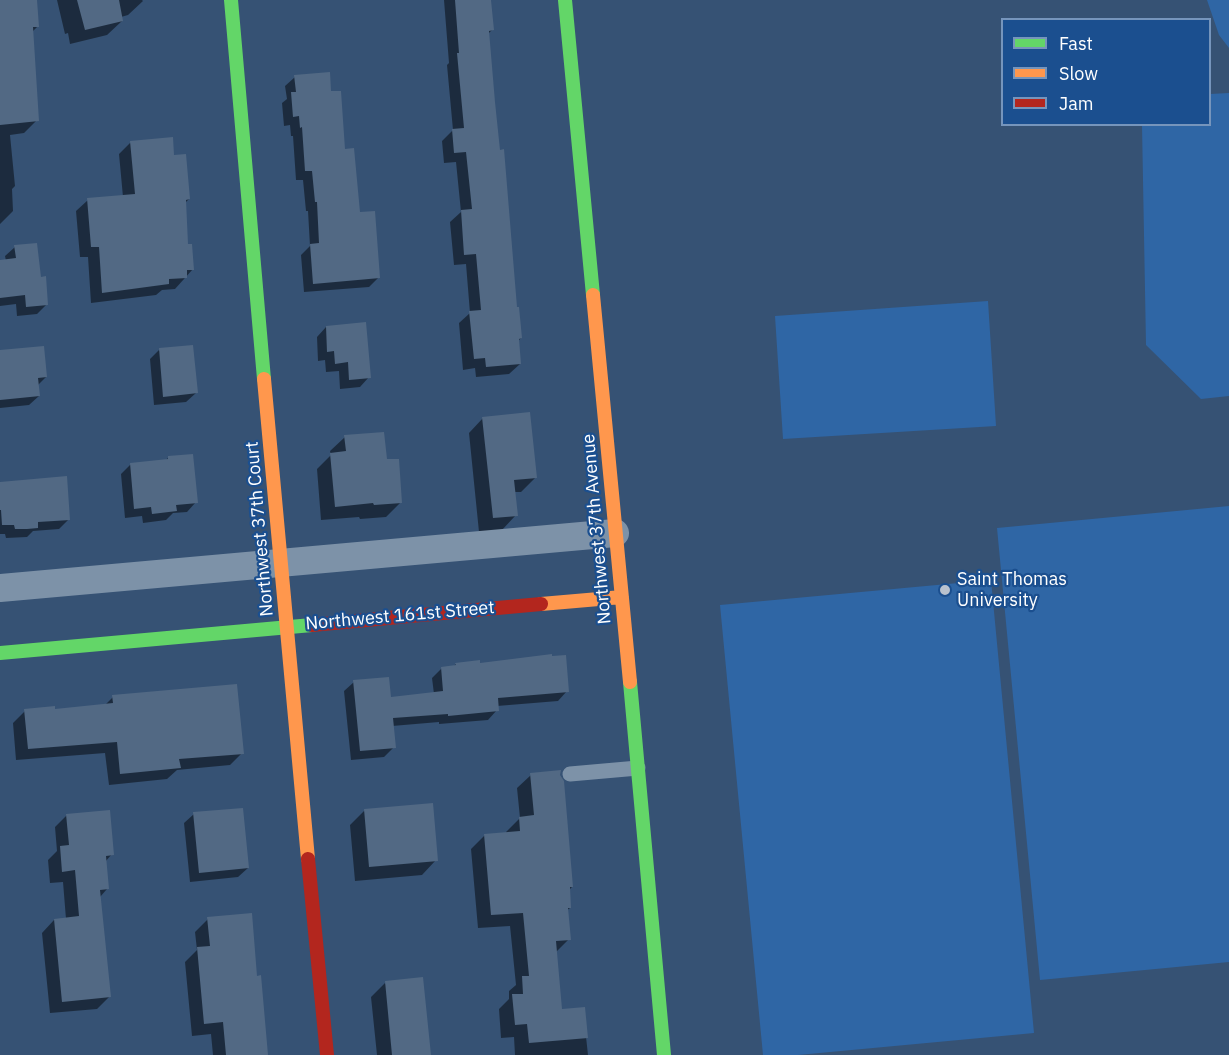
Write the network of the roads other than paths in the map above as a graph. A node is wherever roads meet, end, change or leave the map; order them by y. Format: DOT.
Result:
graph roads {
  1 [pos="231,0"];
  2 [pos="565,0"];
  3 [pos="615,532"];
  4 [pos="280,563"];
  5 [pos="0,588"];
  6 [pos="622,597"];
  7 [pos="286,627"];
  8 [pos="0,653"];
  9 [pos="638,768"];
  10 [pos="570,774"];
  11 [pos="327,1055"];
  12 [pos="664,1055"];
  1 -- 4 [label="street, Northwest 37th Court"];
  2 -- 3 [label="street, Northwest 37th Avenue"];
  3 -- 4 [label="street"];
  3 -- 6 [label="street, Northwest 37th Avenue"];
  4 -- 5 [label="street"];
  4 -- 7 [label="street, Northwest 37th Court"];
  6 -- 7 [label="street, Northwest 161st Street"];
  6 -- 9 [label="street, Northwest 37th Avenue"];
  7 -- 8 [label="street, Northwest 161st Street"];
  7 -- 11 [label="street, Northwest 37th Court"];
  9 -- 10 [label="lane"];
  9 -- 12 [label="street, Northwest 37th Avenue"];
}
